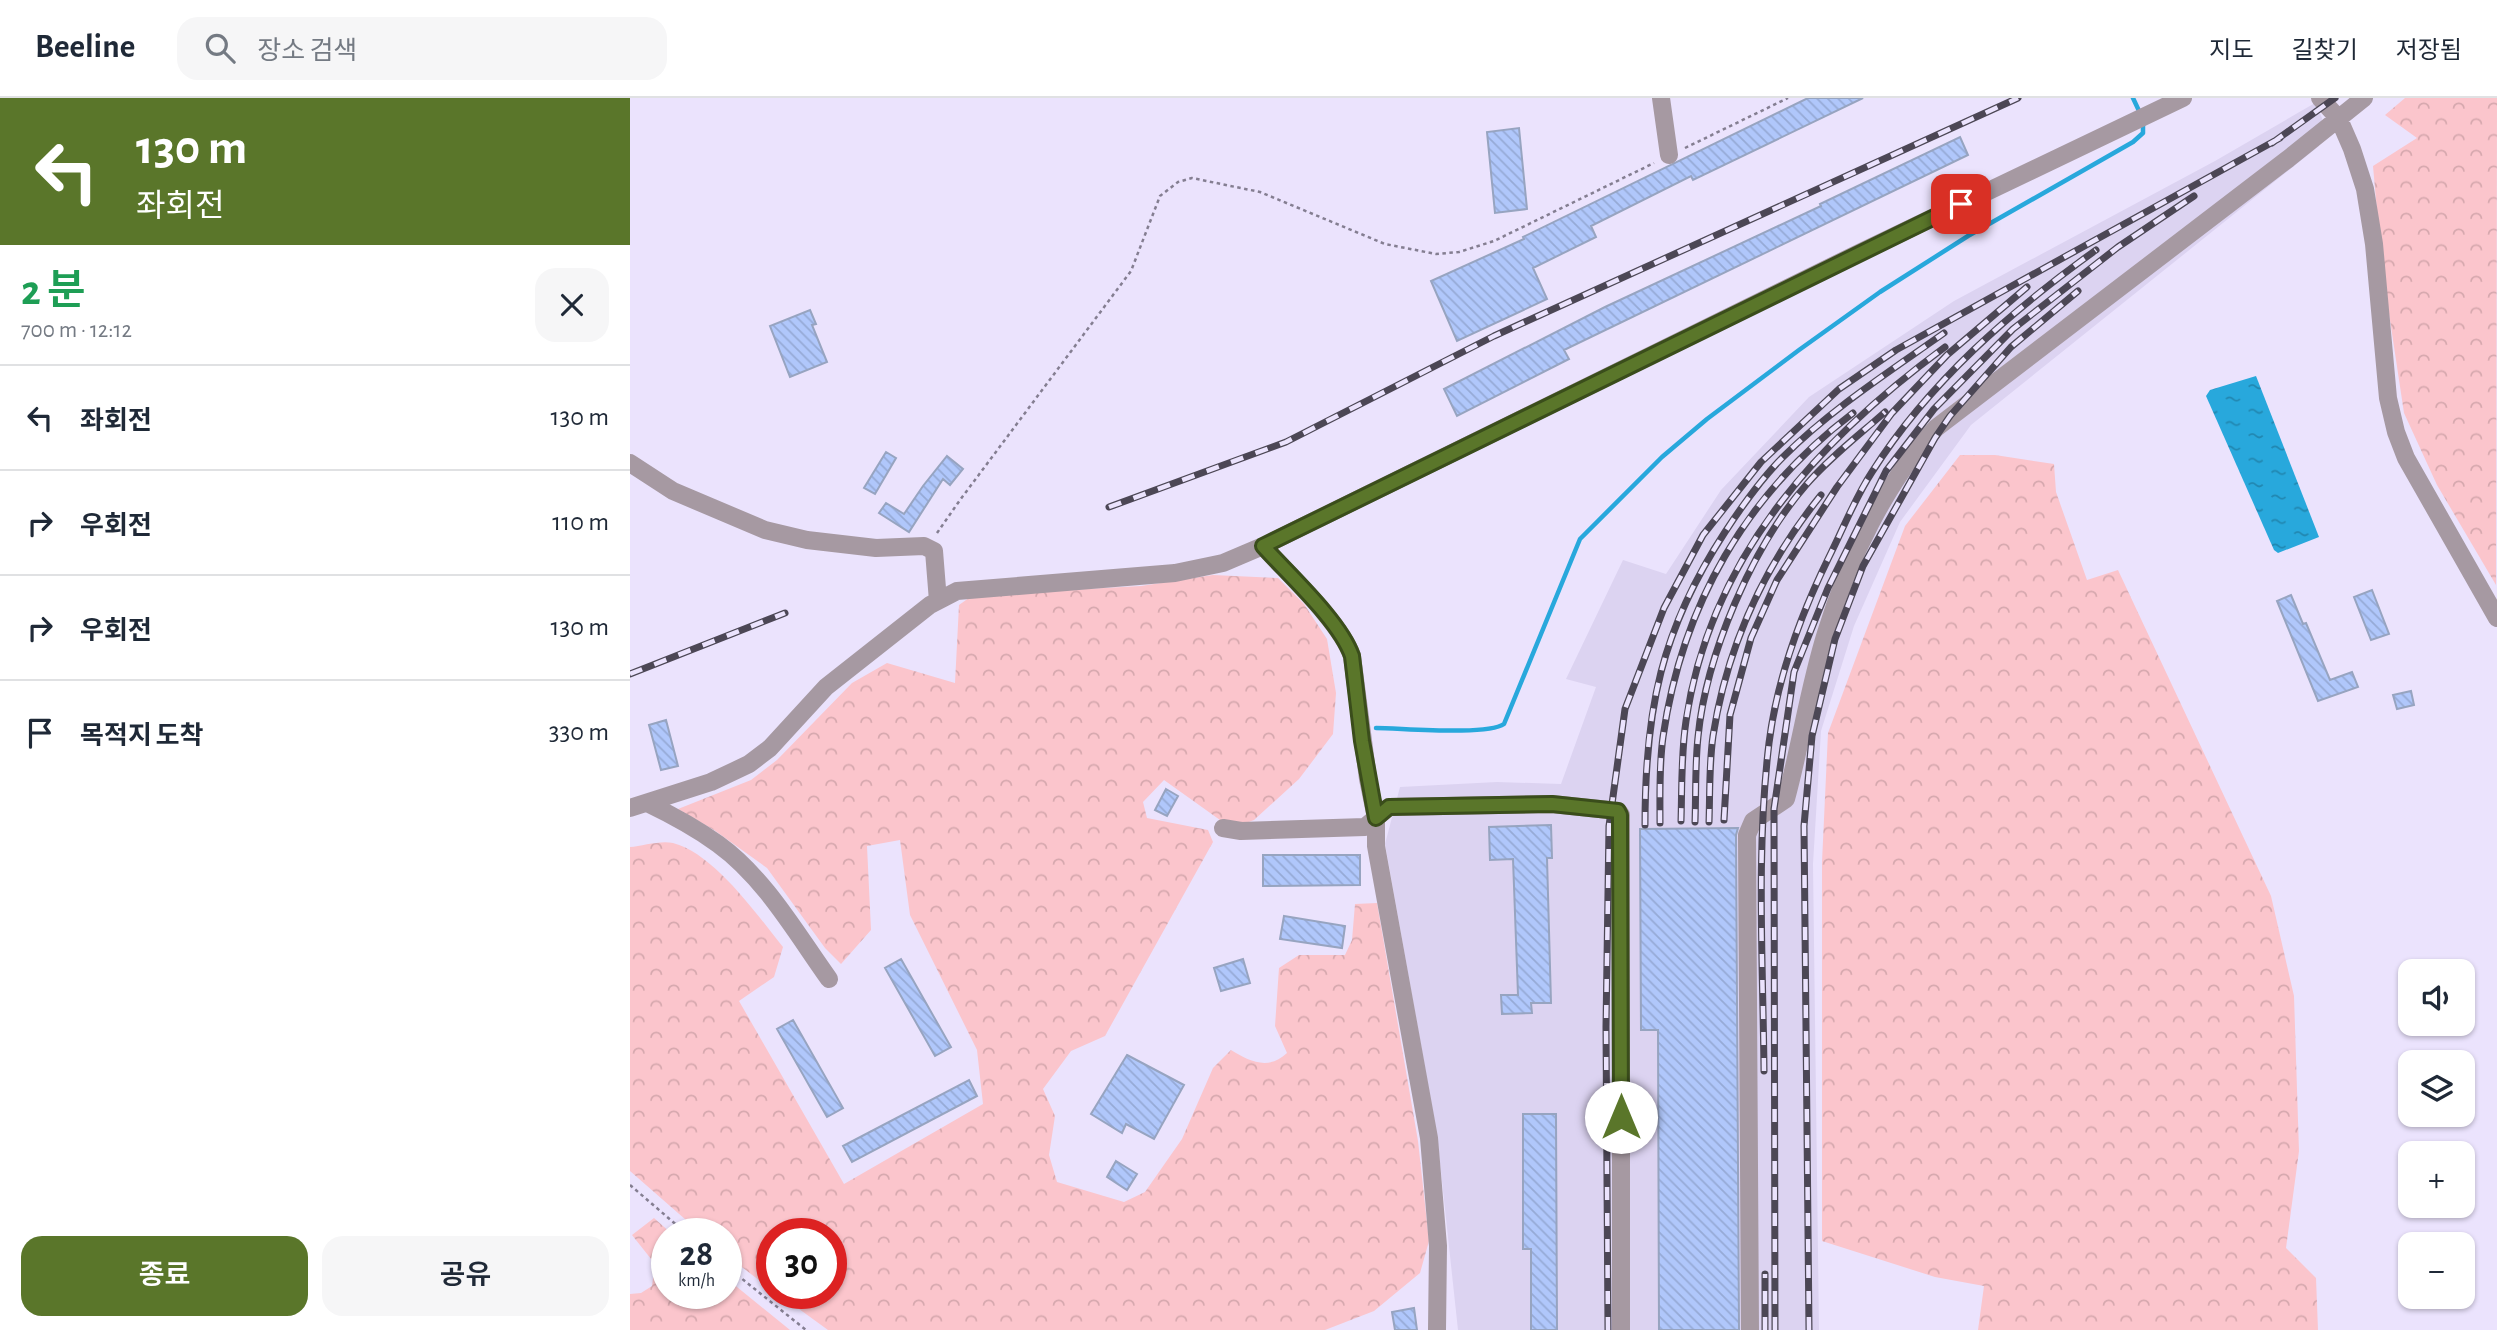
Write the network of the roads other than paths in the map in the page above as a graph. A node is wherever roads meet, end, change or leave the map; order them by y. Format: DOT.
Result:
graph roads {
  1 [pos="1661,98"];
  2 [pos="2183,98"];
  3 [pos="2320,98"];
  4 [pos="2364,98"];
  5 [pos="2339,119"];
  6 [pos="1669,155"];
  7 [pos="630,463"];
  8 [pos="1263,546"];
  9 [pos="938,601"];
  10 [pos="2497,618"];
  11 [pos="639,805"];
  12 [pos="1376,818"];
  13 [pos="1223,828"];
  14 [pos="829,979"];
  15 [pos="1437,1330"];
  16 [pos="1621,1330"];
  17 [pos="1750,1330"];
  1 -- 6 [label="street"];
  2 -- 8 [label="street"];
  3 -- 5 [label="street"];
  4 -- 5 [label="street"];
  5 -- 10 [label="street"];
  5 -- 17 [label="street"];
  7 -- 9 [label="street"];
  8 -- 9 [label="street"];
  8 -- 12 [label="street"];
  9 -- 11 [label="street"];
  11 -- 14 [label="street"];
  12 -- 13 [label="street"];
  12 -- 15 [label="street"];
  12 -- 16 [label="street"];
}
